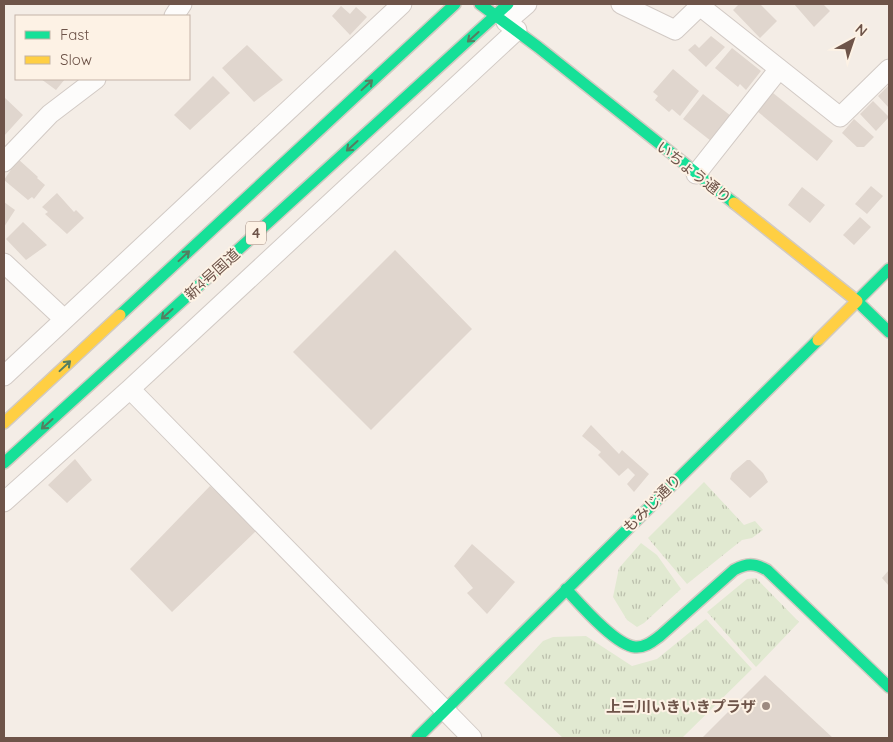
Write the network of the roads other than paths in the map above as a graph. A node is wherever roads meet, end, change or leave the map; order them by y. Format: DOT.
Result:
graph roads {
  1 [pos="182,4"];
  2 [pos="402,4"];
  3 [pos="455,4"];
  4 [pos="480,4"];
  5 [pos="528,4"];
  6 [pos="621,4"];
  7 [pos="701,5"];
  8 [pos="175,15"];
  9 [pos="507,18"];
  10 [pos="779,69"];
  11 [pos="889,69"];
  12 [pos="95,80"];
  13 [pos="4,162"];
  14 [pos="696,174"];
  15 [pos="4,263"];
  16 [pos="889,269"];
  17 [pos="858,300"];
  18 [pos="64,320"];
  19 [pos="889,332"];
  20 [pos="4,376"];
  21 [pos="130,389"];
  22 [pos="4,424"];
  23 [pos="4,464"];
  24 [pos="4,502"];
  25 [pos="566,589"];
  26 [pos="889,687"];
  27 [pos="445,710"];
  28 [pos="417,738"];
  29 [pos="472,738"];
  1 -- 8 [label="street"];
  2 -- 18 [label="street"];
  22 -- 3 [label="main road, 4, one-way"];
  4 -- 9 [label="main road, いちょう通り"];
  5 -- 9 [label="street"];
  6 -- 7 [label="street"];
  7 -- 10 [label="street"];
  9 -- 14 [label="main road, いちょう通り"];
  9 -- 21 [label="street"];
  9 -- 23 [label="main road, 新4号国道 / 4, one-way"];
  10 -- 11 [label="street"];
  10 -- 14 [label="street"];
  12 -- 13 [label="street"];
  14 -- 17 [label="main road, いちょう通り"];
  15 -- 18 [label="street"];
  16 -- 17 [label="main road, もみじ通り"];
  17 -- 19 [label="main road, いちょう通り"];
  17 -- 25 [label="main road, もみじ通り"];
  18 -- 20 [label="street"];
  21 -- 24 [label="street"];
  21 -- 27 [label="street"];
  25 -- 26 [label="main road"];
  25 -- 27 [label="main road, もみじ通り"];
  27 -- 28 [label="main road, もみじ通り"];
  27 -- 29 [label="street"];
}
